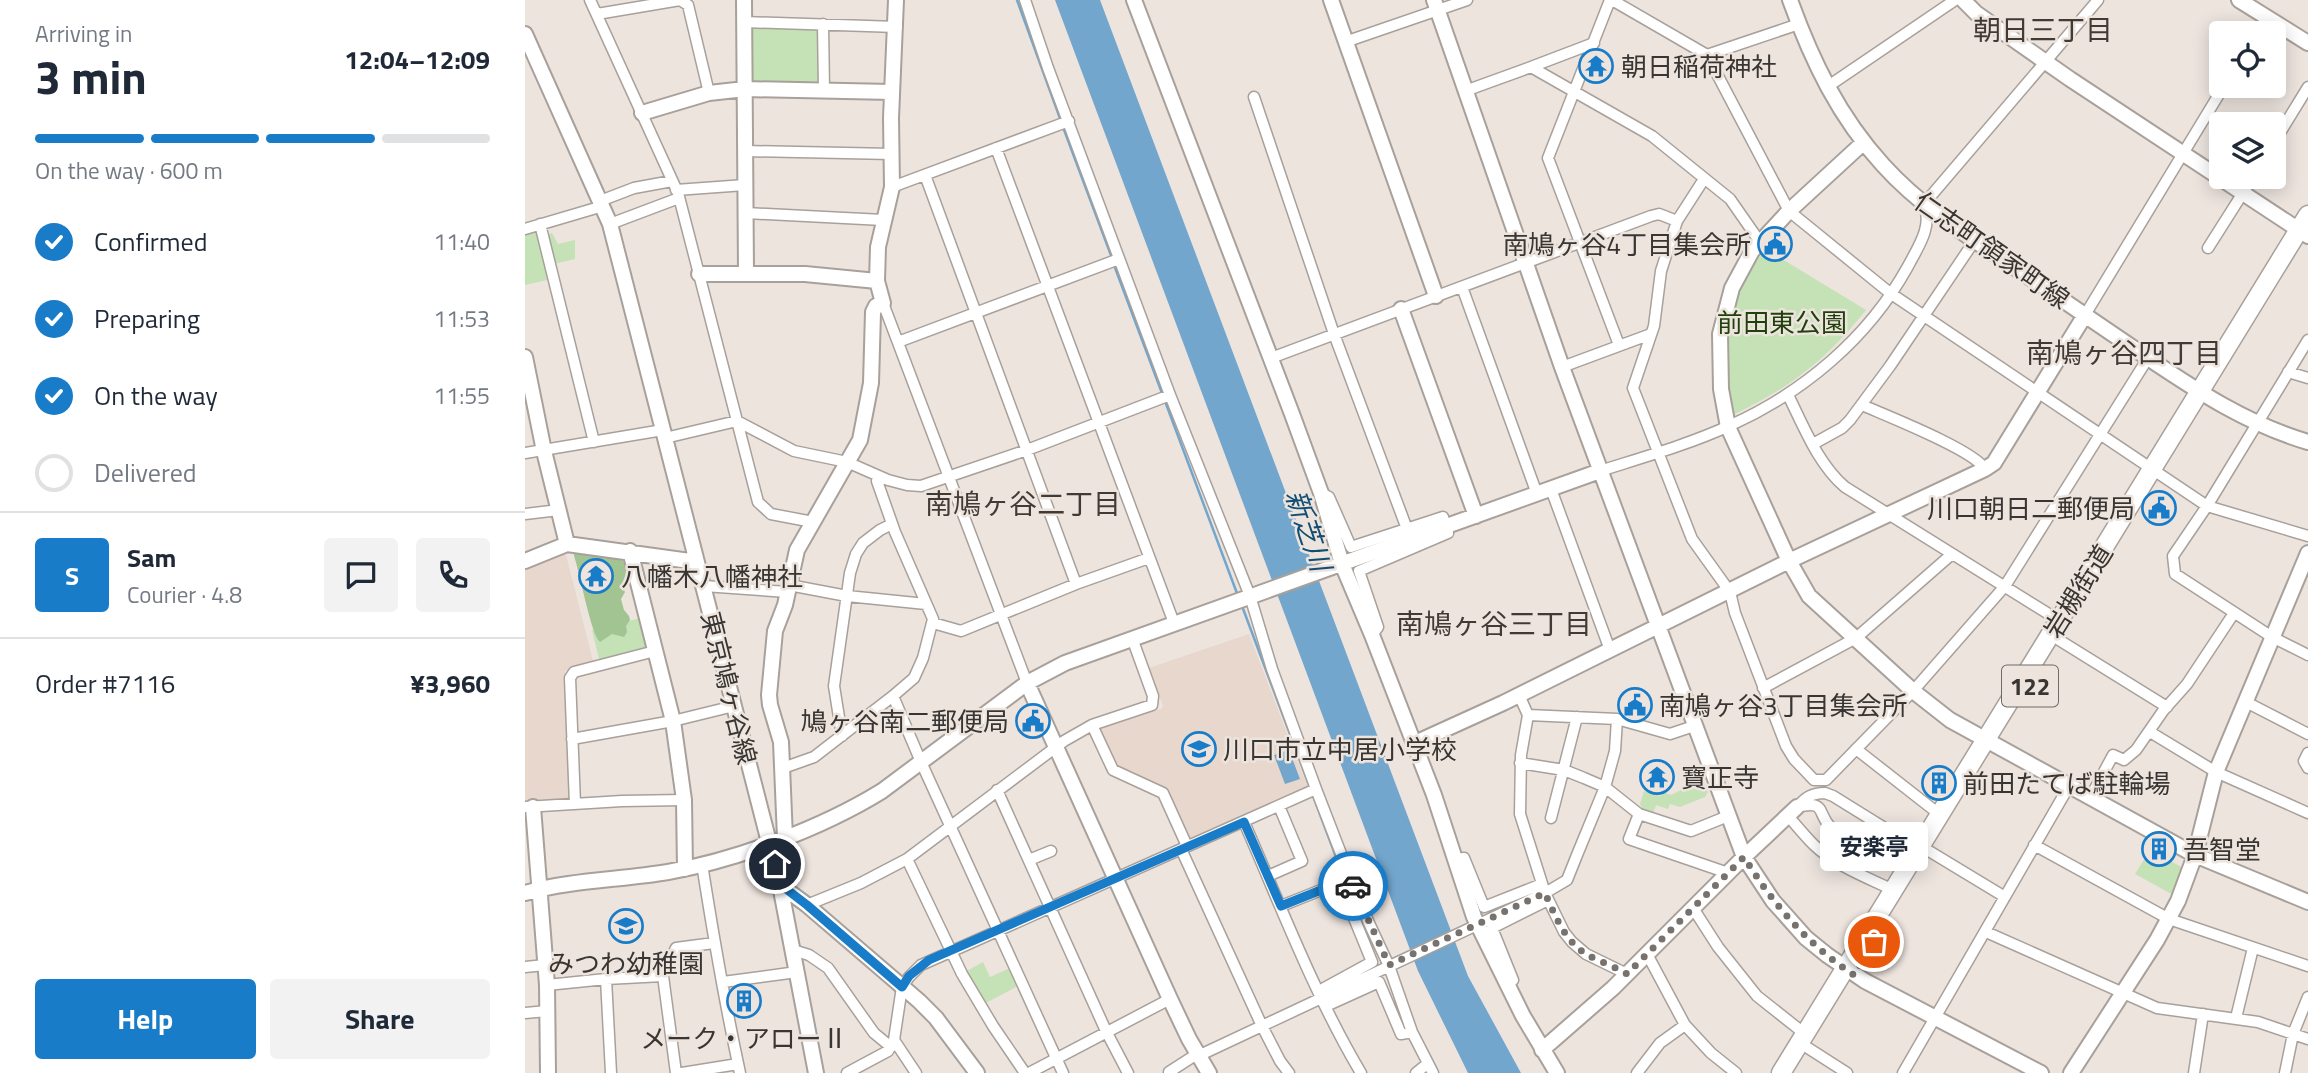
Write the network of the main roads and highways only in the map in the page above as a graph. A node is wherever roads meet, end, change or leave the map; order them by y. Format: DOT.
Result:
graph roads {
  1 [pos="2308,215"];
  2 [pos="2305,233"];
  3 [pos="2157,473"];
  4 [pos="1990,743"];
  5 [pos="1849,971"];
  6 [pos="1807,1041"];
  7 [pos="1781,1073"];
  8 [pos="1792,1073"];
  1 -- 2 [label="highway, 岩槻街道 / 122"];
  2 -- 3 [label="highway, 岩槻街道 / 122"];
  3 -- 4 [label="highway, 岩槻街道 / 122"];
  3 -- 4 [label="highway, 岩槻街道 / 122"];
  4 -- 5 [label="highway, 岩槻街道 / 122"];
  4 -- 5 [label="highway, 岩槻街道 / 122"];
  5 -- 6 [label="highway, 岩槻街道 / 122"];
  6 -- 7 [label="highway, 岩槻街道 / 122"];
  6 -- 8 [label="highway, 岩槻街道 / 122"];
}
